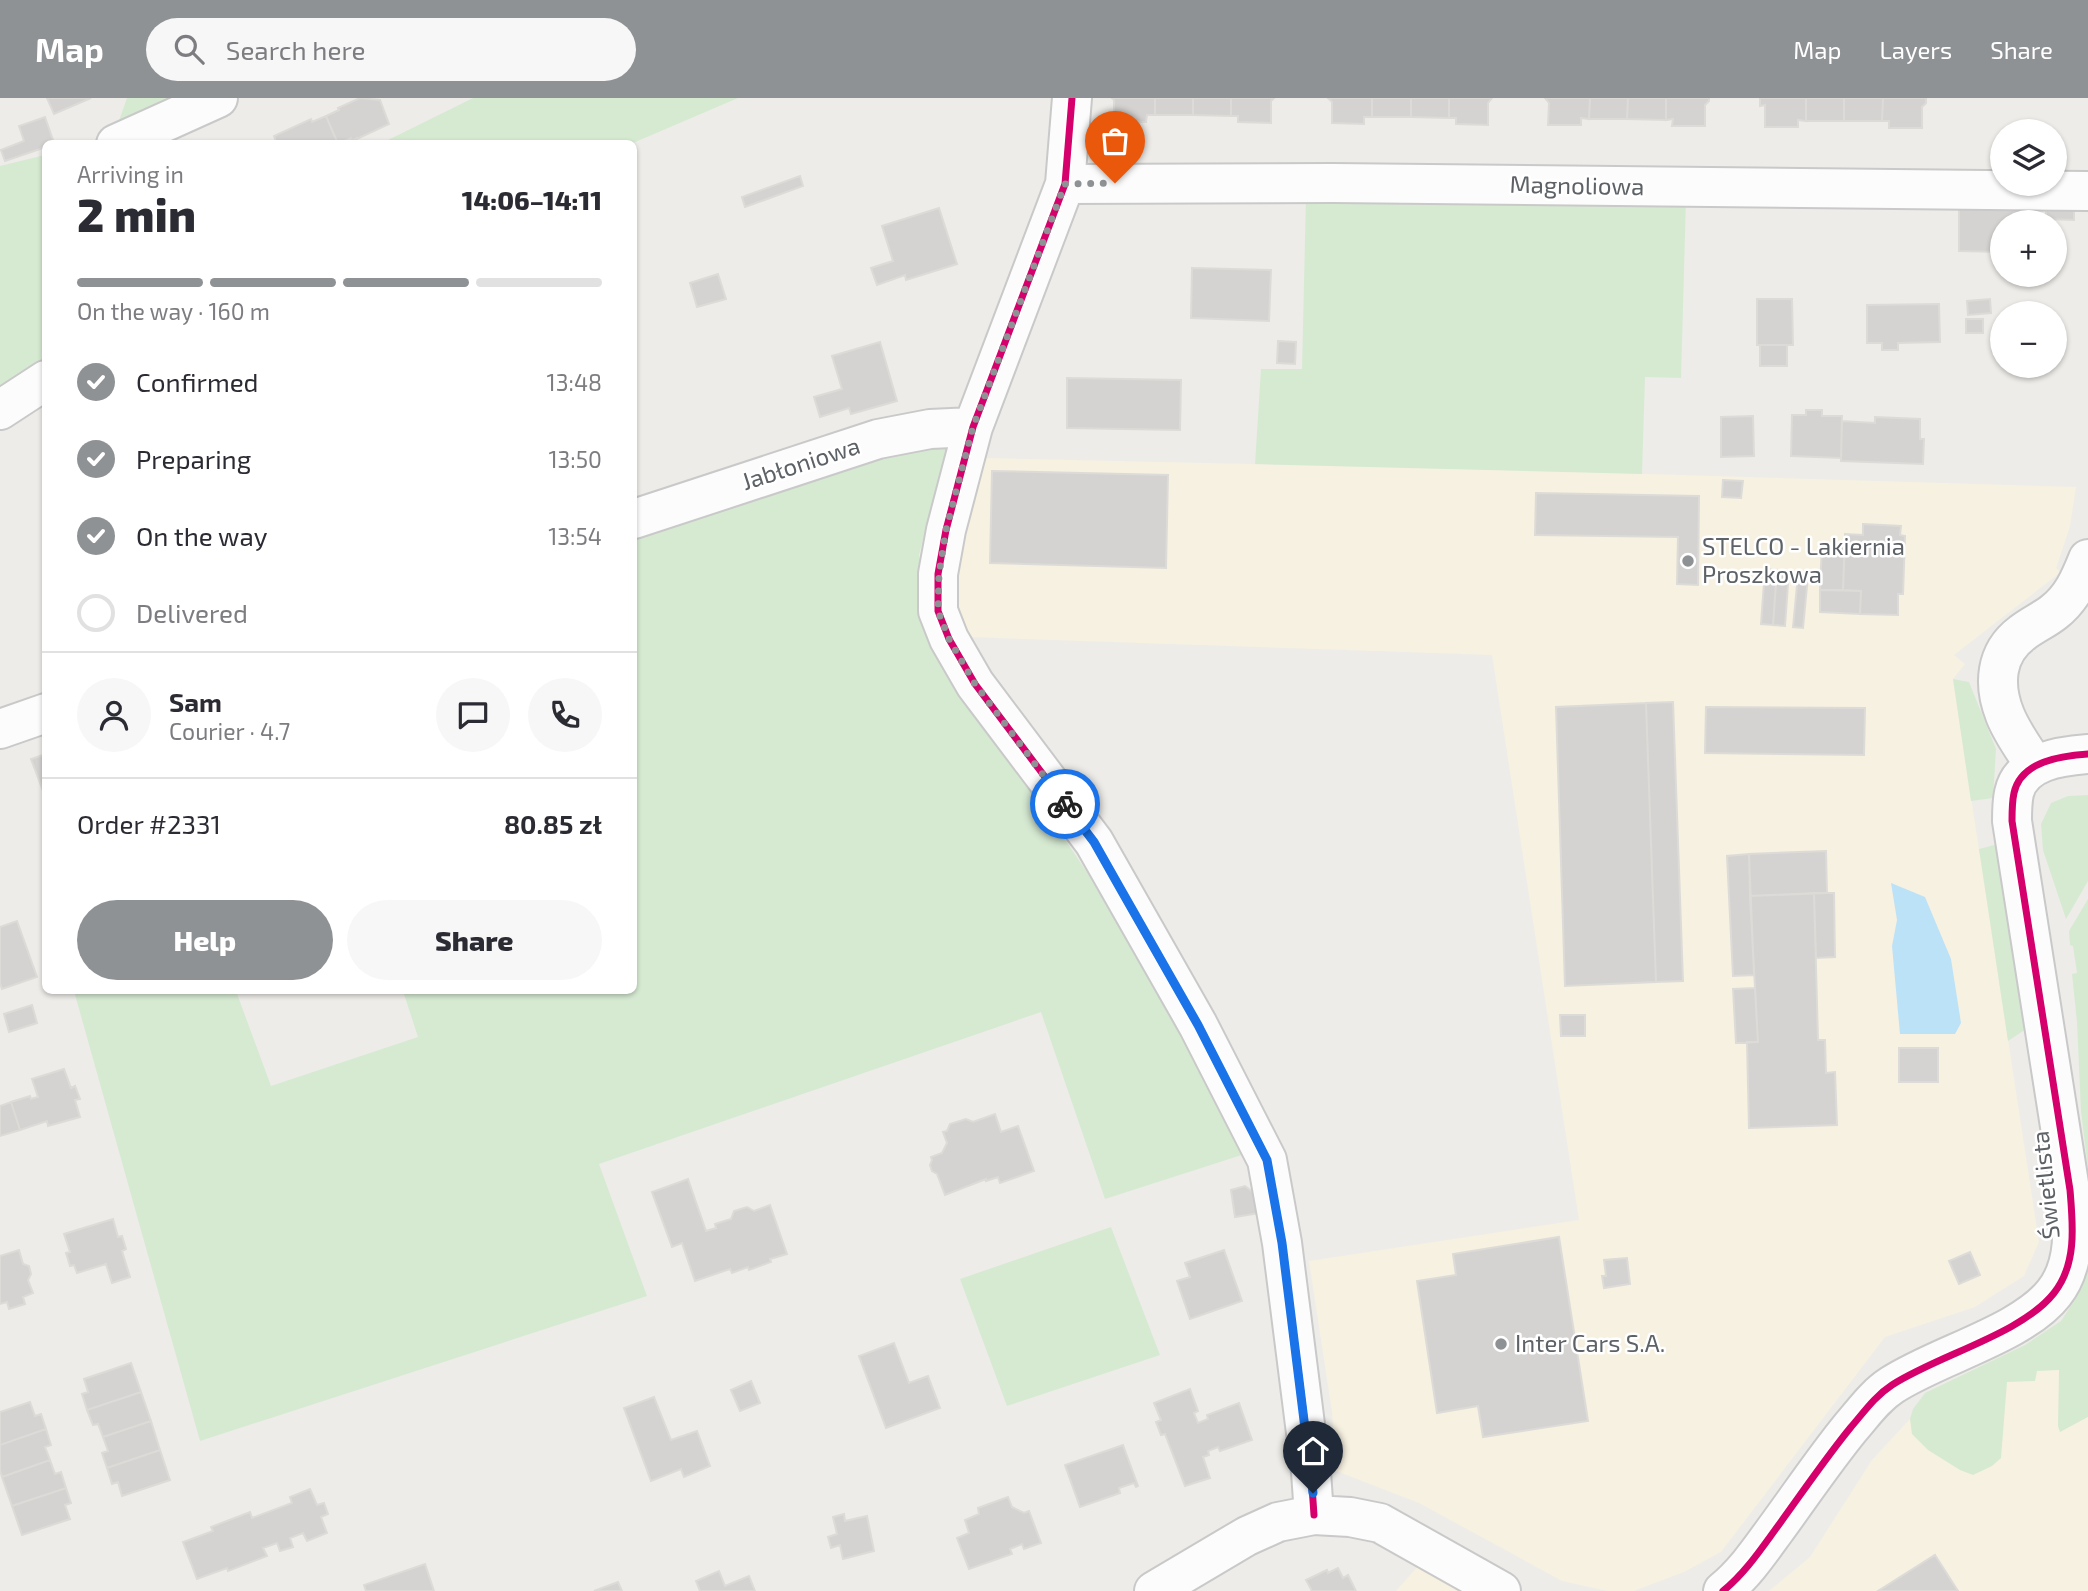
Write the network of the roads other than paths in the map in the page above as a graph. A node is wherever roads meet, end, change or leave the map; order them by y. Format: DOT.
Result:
graph roads {
  1 [pos="218,98"];
  2 [pos="1072,98"];
  3 [pos="125,140"];
  4 [pos="1065,184"];
  5 [pos="2088,191"];
  6 [pos="42,383"];
  7 [pos="0,410"];
  8 [pos="973,427"];
  9 [pos="637,518"];
  10 [pos="2088,558"];
  11 [pos="42,714"];
  12 [pos="0,729"];
  13 [pos="2088,754"];
  14 [pos="2035,766"];
  15 [pos="1314,1515"];
  16 [pos="1154,1591"];
  17 [pos="1501,1591"];
  18 [pos="1723,1591"];
  1 -- 3 [label="street"];
  2 -- 4 [label="street"];
  4 -- 5 [label="street, Magnoliowa"];
  4 -- 8 [label="street"];
  6 -- 7 [label="street"];
  8 -- 9 [label="street, Jabłoniowa"];
  8 -- 15 [label="street"];
  10 -- 14 [label="street"];
  11 -- 12 [label="street"];
  13 -- 14 [label="street"];
  14 -- 18 [label="street, Świetlista"];
  15 -- 16 [label="street"];
  15 -- 17 [label="street"];
}
